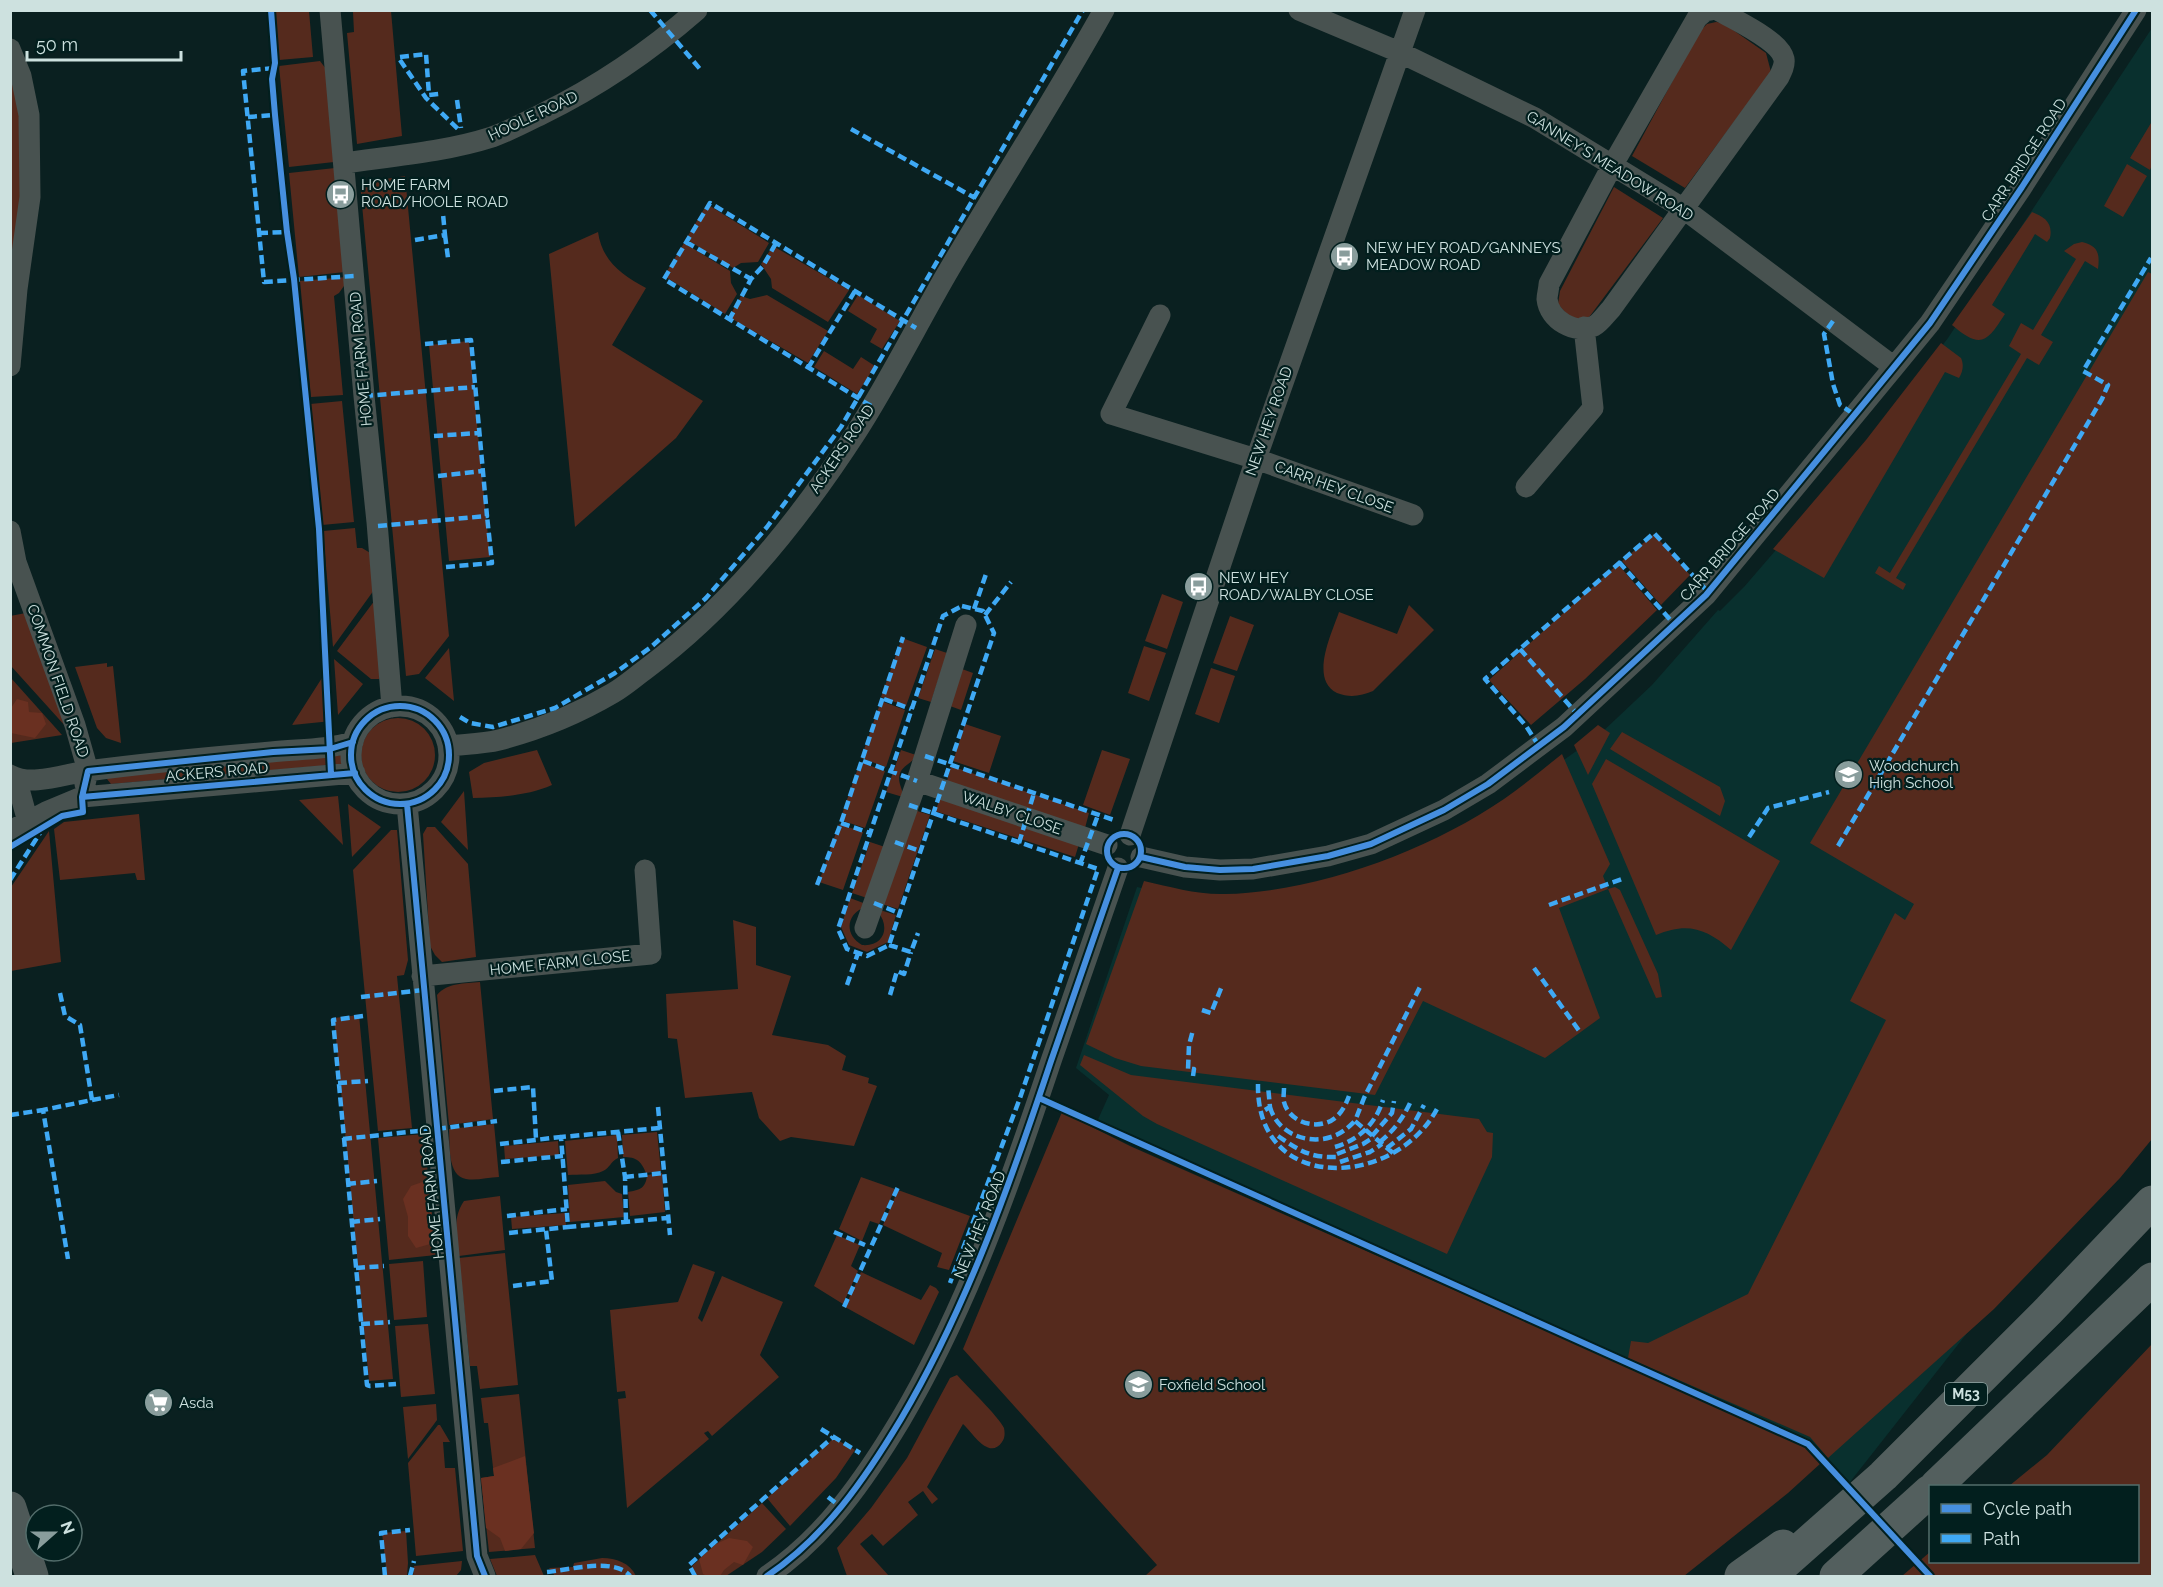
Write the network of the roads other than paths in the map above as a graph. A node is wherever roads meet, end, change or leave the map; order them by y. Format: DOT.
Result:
graph roads {
  1 [pos="330,10"];
  2 [pos="697,10"];
  3 [pos="1104,10"];
  4 [pos="1299,10"];
  5 [pos="1415,10"];
  6 [pos="1711,10"];
  7 [pos="1718,10"];
  8 [pos="2136,10"];
  9 [pos="10,49"];
  10 [pos="1399,52"];
  11 [pos="344,163"];
  12 [pos="1612,166"];
  13 [pos="1684,209"];
  14 [pos="1160,315"];
  15 [pos="1584,327"];
  16 [pos="10,366"];
  17 [pos="1894,367"];
  18 [pos="1256,459"];
  19 [pos="1526,487"];
  20 [pos="1413,515"];
  21 [pos="10,531"];
  22 [pos="966,626"];
  23 [pos="392,707"];
  24 [pos="353,742"];
  25 [pos="448,746"];
  26 [pos="88,771"];
  27 [pos="355,773"];
  28 [pos="13,776"];
  29 [pos="918,780"];
  30 [pos="82,797"];
  31 [pos="407,804"];
  32 [pos="19,827"];
  33 [pos="1130,835"];
  34 [pos="1107,845"];
  35 [pos="1141,857"];
  36 [pos="1118,868"];
  37 [pos="645,870"];
  38 [pos="865,928"];
  39 [pos="422,976"];
  40 [pos="2152,1202"];
  41 [pos="2152,1279"];
  42 [pos="1883,1476"];
  43 [pos="1938,1485"];
  44 [pos="1929,1493"];
  45 [pos="1929,1495"];
  46 [pos="10,1508"];
  47 [pos="478,1574"];
  48 [pos="32,1576"];
  49 [pos="767,1576"];
  50 [pos="1741,1576"];
  51 [pos="1770,1576"];
  52 [pos="1836,1576"];
  53 [pos="1864,1576"];
  1 -- 11 [label="street, HOME FARM ROAD"];
  2 -- 11 [label="street, HOOLE ROAD"];
  3 -- 25 [label="street, ACKERS ROAD"];
  4 -- 10 [label="street, GANNEY'S MEADOW ROAD"];
  5 -- 10 [label="street, NEW HEY ROAD"];
  6 -- 12 [label="street"];
  7 -- 13 [label="street"];
  8 -- 17 [label="street, CARR BRIDGE ROAD"];
  9 -- 16 [label="street"];
  10 -- 12 [label="street, GANNEY'S MEADOW ROAD"];
  10 -- 18 [label="street, NEW HEY ROAD"];
  11 -- 23 [label="street, HOME FARM ROAD"];
  12 -- 13 [label="street, GANNEY'S MEADOW ROAD"];
  12 -- 15 [label="street"];
  13 -- 15 [label="street"];
  13 -- 17 [label="street, GANNEY'S MEADOW ROAD"];
  14 -- 18 [label="street, CARR HEY CLOSE"];
  15 -- 19 [label="street"];
  17 -- 35 [label="street, CARR BRIDGE ROAD"];
  18 -- 20 [label="street, CARR HEY CLOSE"];
  18 -- 33 [label="street, NEW HEY ROAD"];
  21 -- 26 [label="street, COMMON FIELD ROAD"];
  22 -- 29 [label="street"];
  23 -- 24 [label="street"];
  23 -- 25 [label="street"];
  24 -- 26 [label="street, ACKERS ROAD"];
  24 -- 27 [label="street"];
  25 -- 31 [label="street"];
  26 -- 28 [label="street, ACKERS ROAD"];
  26 -- 30 [label="street, COMMON FIELD ROAD"];
  27 -- 30 [label="street, ACKERS ROAD"];
  27 -- 31 [label="street"];
  28 -- 32 [label="street, ACKERS ROAD"];
  29 -- 34 [label="street, WALBY CLOSE"];
  29 -- 38 [label="street"];
  30 -- 32 [label="street, ACKERS ROAD"];
  31 -- 39 [label="street, HOME FARM ROAD"];
  33 -- 34 [label="street"];
  33 -- 35 [label="street"];
  34 -- 36 [label="street"];
  35 -- 36 [label="street"];
  36 -- 49 [label="street, NEW HEY ROAD"];
  37 -- 39 [label="street, HOME FARM CLOSE"];
  39 -- 47 [label="street, HOME FARM ROAD"];
  40 -- 42 [label="highway, M53"];
  41 -- 43 [label="highway"];
  42 -- 50 [label="highway"];
  42 -- 51 [label="highway, M53"];
  44 -- 52 [label="highway"];
  45 -- 53 [label="highway"];
  46 -- 48 [label="main road"];
}
